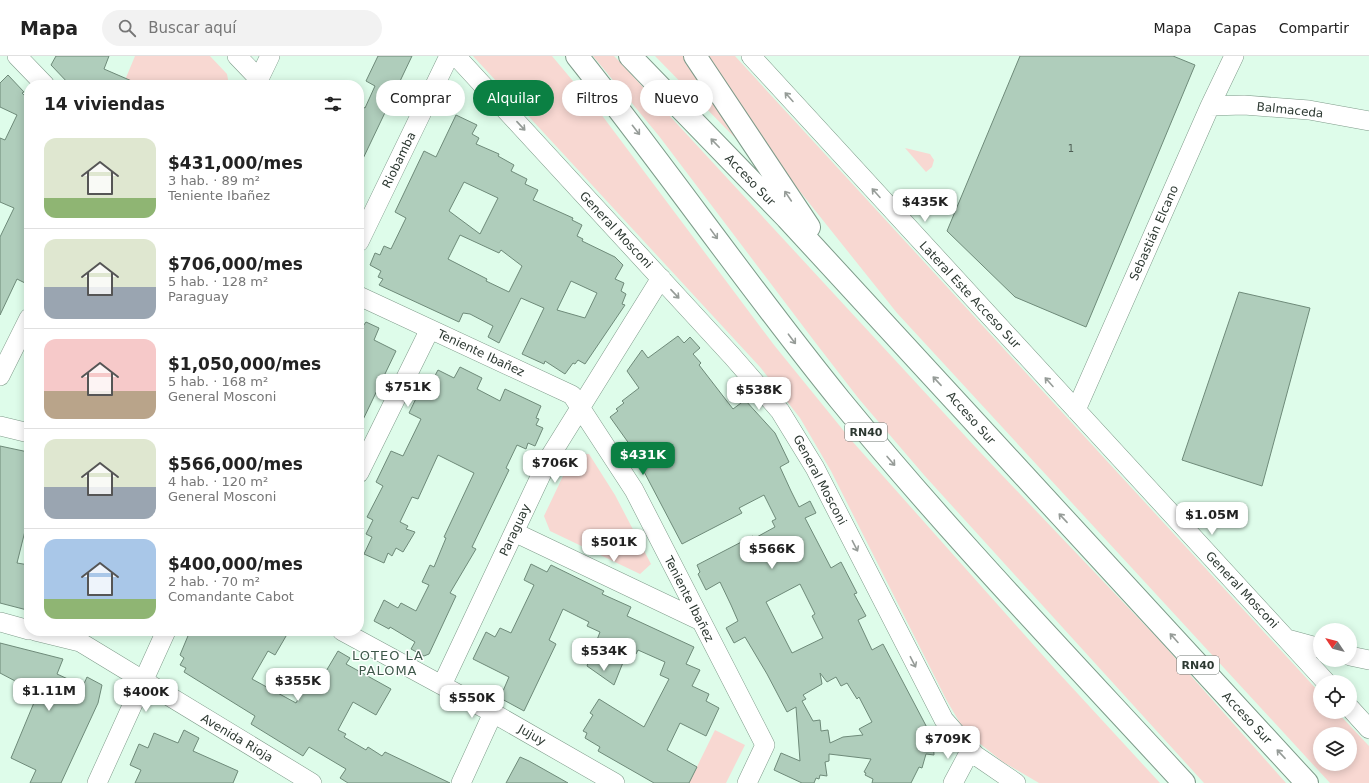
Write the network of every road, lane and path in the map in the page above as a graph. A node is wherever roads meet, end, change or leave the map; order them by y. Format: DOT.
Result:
graph roads {
  1 [pos="18,56"];
  2 [pos="237,56"];
  3 [pos="270,56"];
  4 [pos="449,56"];
  5 [pos="456,56"];
  6 [pos="577,56"];
  7 [pos="630,56"];
  8 [pos="695,56"];
  9 [pos="751,56"];
  10 [pos="1234,56"];
  11 [pos="40,80"];
  12 [pos="255,80"];
  13 [pos="258,80"];
  14 [pos="1210,106"];
  15 [pos="1369,121"];
  16 [pos="364,232"];
  17 [pos="661,278"];
  18 [pos="859,296"];
  19 [pos="364,298"];
  20 [pos="24,328"];
  21 [pos="430,329"];
  22 [pos="0,376"];
  23 [pos="581,408"];
  24 [pos="1076,410"];
  25 [pos="0,426"];
  26 [pos="24,433"];
  27 [pos="364,463"];
  28 [pos="514,532"];
  29 [pos="701,621"];
  30 [pos="0,622"];
  31 [pos="24,629"];
  32 [pos="55,636"];
  33 [pos="164,636"];
  34 [pos="351,636"];
  35 [pos="1287,639"];
  36 [pos="1313,646"];
  37 [pos="1357,657"];
  38 [pos="1369,660"];
  39 [pos="1320,675"];
  40 [pos="143,681"];
  41 [pos="442,685"];
  42 [pos="493,713"];
  43 [pos="1357,716"];
  44 [pos="1369,729"];
  45 [pos="970,751"];
  46 [pos="283,775"];
  47 [pos="97,783"];
  48 [pos="312,783"];
  49 [pos="462,783"];
  50 [pos="615,783"];
  51 [pos="747,783"];
  52 [pos="953,783"];
  53 [pos="1016,783"];
  54 [pos="1184,783"];
  55 [pos="1308,783"];
  1 -- 11 [label="street"];
  2 -- 12 [label="street"];
  3 -- 13 [label="street"];
  4 -- 16 [label="street, Riobamba"];
  5 -- 17 [label="street, General Mosconi, one-way"];
  6 -- 54 [label="highway, RN40, one-way"];
  18 -- 7 [label="highway, Acceso Sur / RN40, one-way"];
  18 -- 8 [label="highway, one-way"];
  24 -- 9 [label="street, Lateral Este Acceso Sur, one-way"];
  10 -- 14 [label="street, Sebastián Elcano"];
  14 -- 15 [label="street, Balmaceda"];
  14 -- 24 [label="street, Sebastián Elcano"];
  17 -- 23 [label="street, Paraguay"];
  17 -- 45 [label="street, General Mosconi, one-way"];
  55 -- 18 [label="highway, Acceso Sur / RN40, one-way"];
  19 -- 21 [label="street, Teniente Ibañez"];
  20 -- 22 [label="street"];
  21 -- 23 [label="street, Teniente Ibañez"];
  21 -- 27 [label="street"];
  23 -- 28 [label="street, Paraguay"];
  23 -- 29 [label="street, Teniente Ibañez"];
  24 -- 35 [label="street, General Mosconi"];
  25 -- 26 [label="street"];
  28 -- 29 [label="street"];
  28 -- 41 [label="street, Paraguay"];
  29 -- 51 [label="street, Teniente Ibañez"];
  30 -- 31 [label="street"];
  32 -- 40 [label="street, Avenida Rioja"];
  33 -- 40 [label="street"];
  34 -- 41 [label="street, Jujuy"];
  35 -- 36 [label="street"];
  35 -- 39 [label="street, General Mosconi"];
  37 -- 38 [label="street"];
  40 -- 46 [label="street, Avenida Rioja"];
  40 -- 47 [label="street"];
  41 -- 42 [label="street, Jujuy"];
  42 -- 49 [label="street"];
  42 -- 50 [label="street, Jujuy"];
  43 -- 44 [label="street"];
  45 -- 52 [label="street"];
  45 -- 53 [label="street, General Mosconi"];
  46 -- 48 [label="street, Avenida Rioja"];
}
